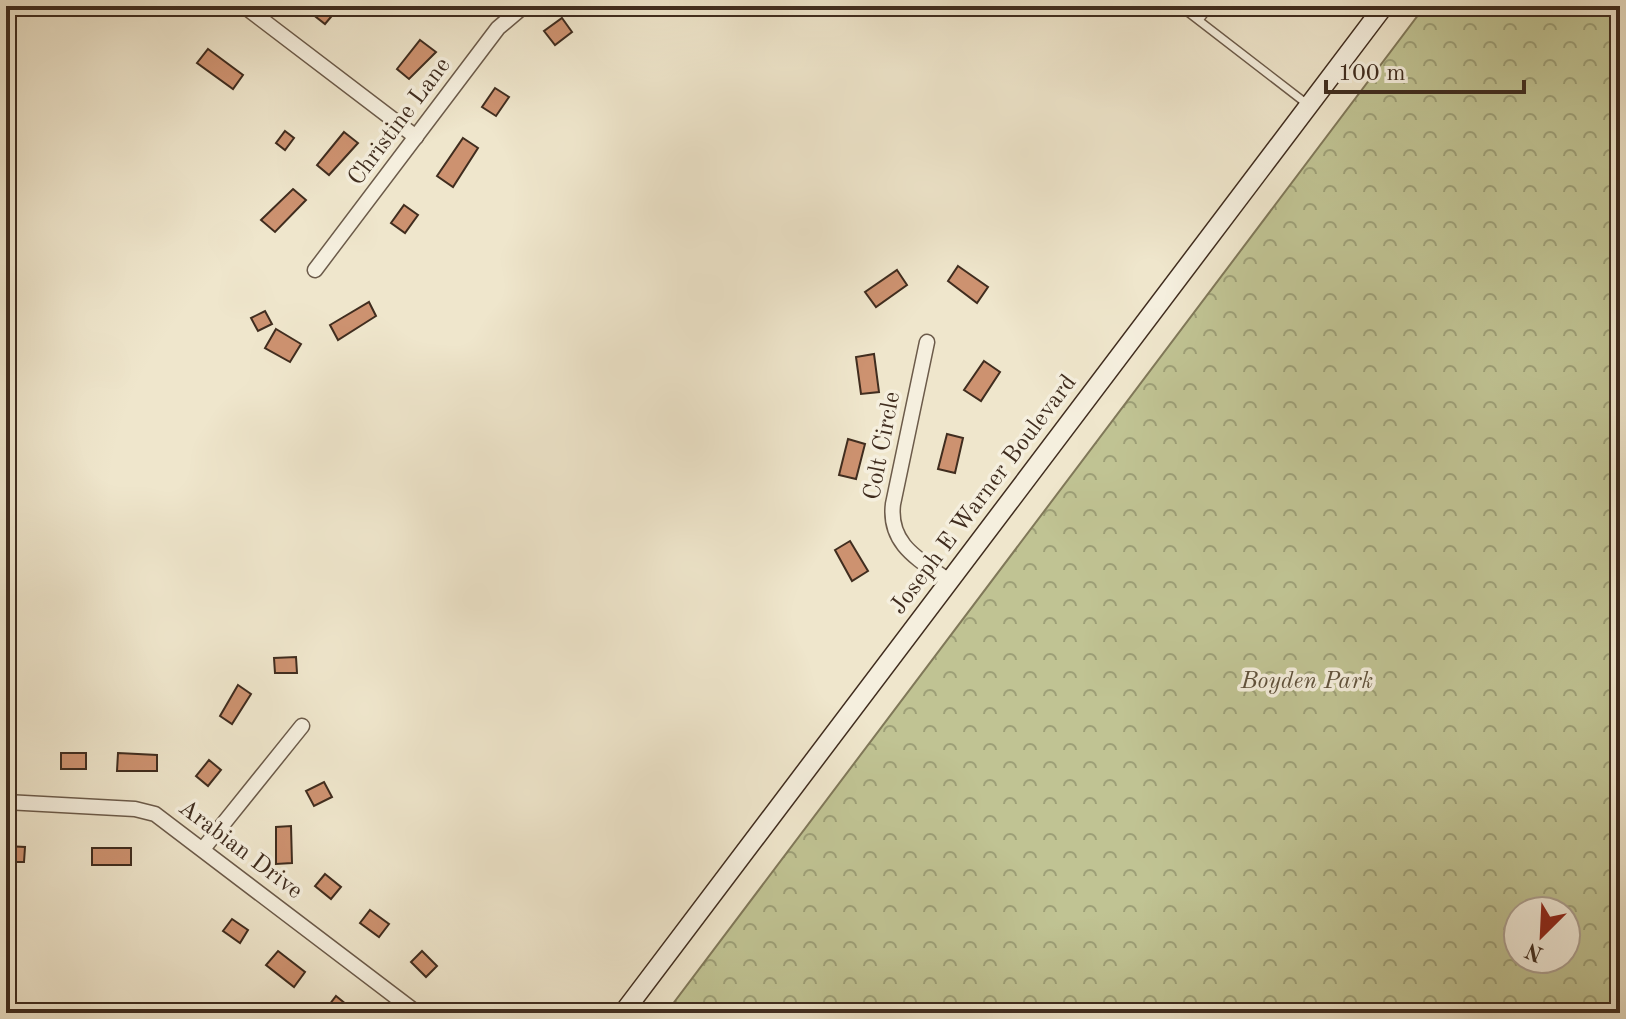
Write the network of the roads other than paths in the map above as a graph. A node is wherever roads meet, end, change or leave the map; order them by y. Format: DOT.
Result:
graph roads {
  1 [pos="244,6"];
  2 [pos="524,6"];
  3 [pos="1180,6"];
  4 [pos="1210,6"];
  5 [pos="1384,6"];
  6 [pos="1199,20"];
  7 [pos="1309,105"];
  8 [pos="416,137"];
  9 [pos="315,270"];
  10 [pos="927,342"];
  11 [pos="949,581"];
  12 [pos="302,726"];
  13 [pos="6,802"];
  14 [pos="203,849"];
  15 [pos="417,1013"];
  16 [pos="623,1013"];
  1 -- 8 [label="street"];
  2 -- 8 [label="street, Christine Lane"];
  3 -- 6 [label="lane"];
  4 -- 6 [label="lane"];
  5 -- 7 [label="main road, Joseph E Warner Boulevard"];
  6 -- 7 [label="lane"];
  7 -- 11 [label="main road, Joseph E Warner Boulevard"];
  8 -- 9 [label="street, Christine Lane"];
  10 -- 11 [label="street, Colt Circle"];
  11 -- 16 [label="main road, Joseph E Warner Boulevard"];
  12 -- 14 [label="street"];
  13 -- 14 [label="street, Arabian Drive"];
  14 -- 15 [label="street, Arabian Drive"];
}
